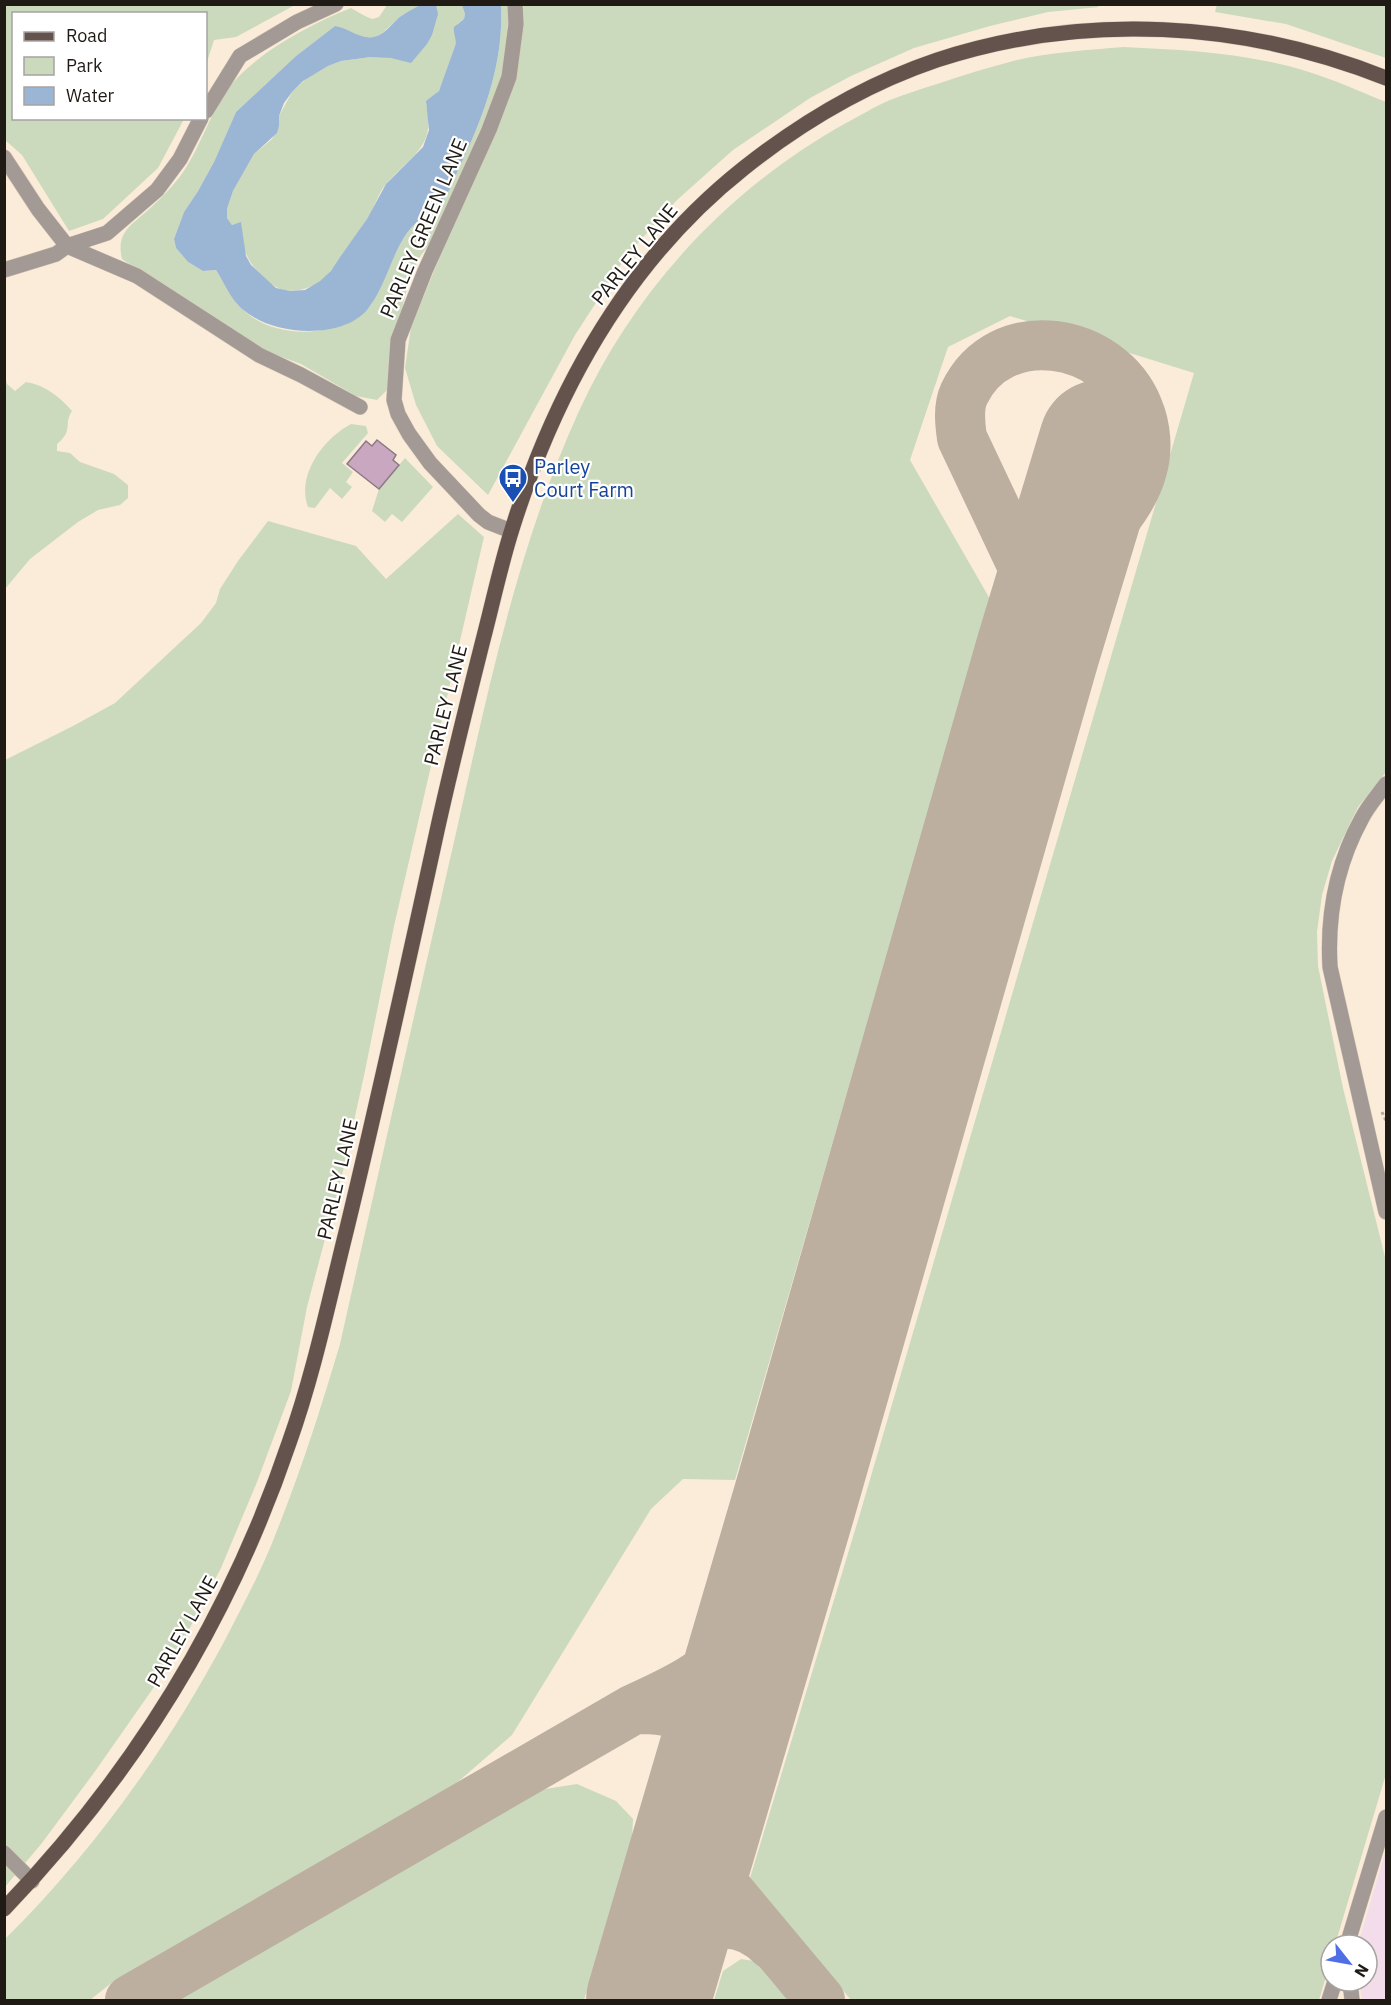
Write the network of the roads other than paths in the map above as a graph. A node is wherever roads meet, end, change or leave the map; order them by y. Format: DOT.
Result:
graph roads {
  1 [pos="336,4"];
  2 [pos="515,4"];
  3 [pos="1386,78"];
  4 [pos="207,109"];
  5 [pos="200,120"];
  6 [pos="4,157"];
  7 [pos="67,246"];
  8 [pos="4,270"];
  9 [pos="360,407"];
  10 [pos="511,531"];
  11 [pos="1386,784"];
  12 [pos="1379,1151"];
  13 [pos="1386,1212"];
  14 [pos="1386,1817"];
  15 [pos="4,1853"];
  16 [pos="32,1881"];
  17 [pos="4,1909"];
  18 [pos="1351,1933"];
  1 -- 4 [label="street"];
  2 -- 10 [label="street, PARLEY GREEN LANE"];
  3 -- 10 [label="main road, PARLEY LANE"];
  5 -- 7 [label="street"];
  6 -- 7 [label="street"];
  7 -- 8 [label="street"];
  7 -- 9 [label="street"];
  10 -- 16 [label="main road, PARLEY LANE"];
  11 -- 12 [label="street"];
  12 -- 13 [label="street"];
  14 -- 18 [label="street"];
  15 -- 16 [label="street"];
  16 -- 17 [label="main road, PARLEY LANE"];
}
